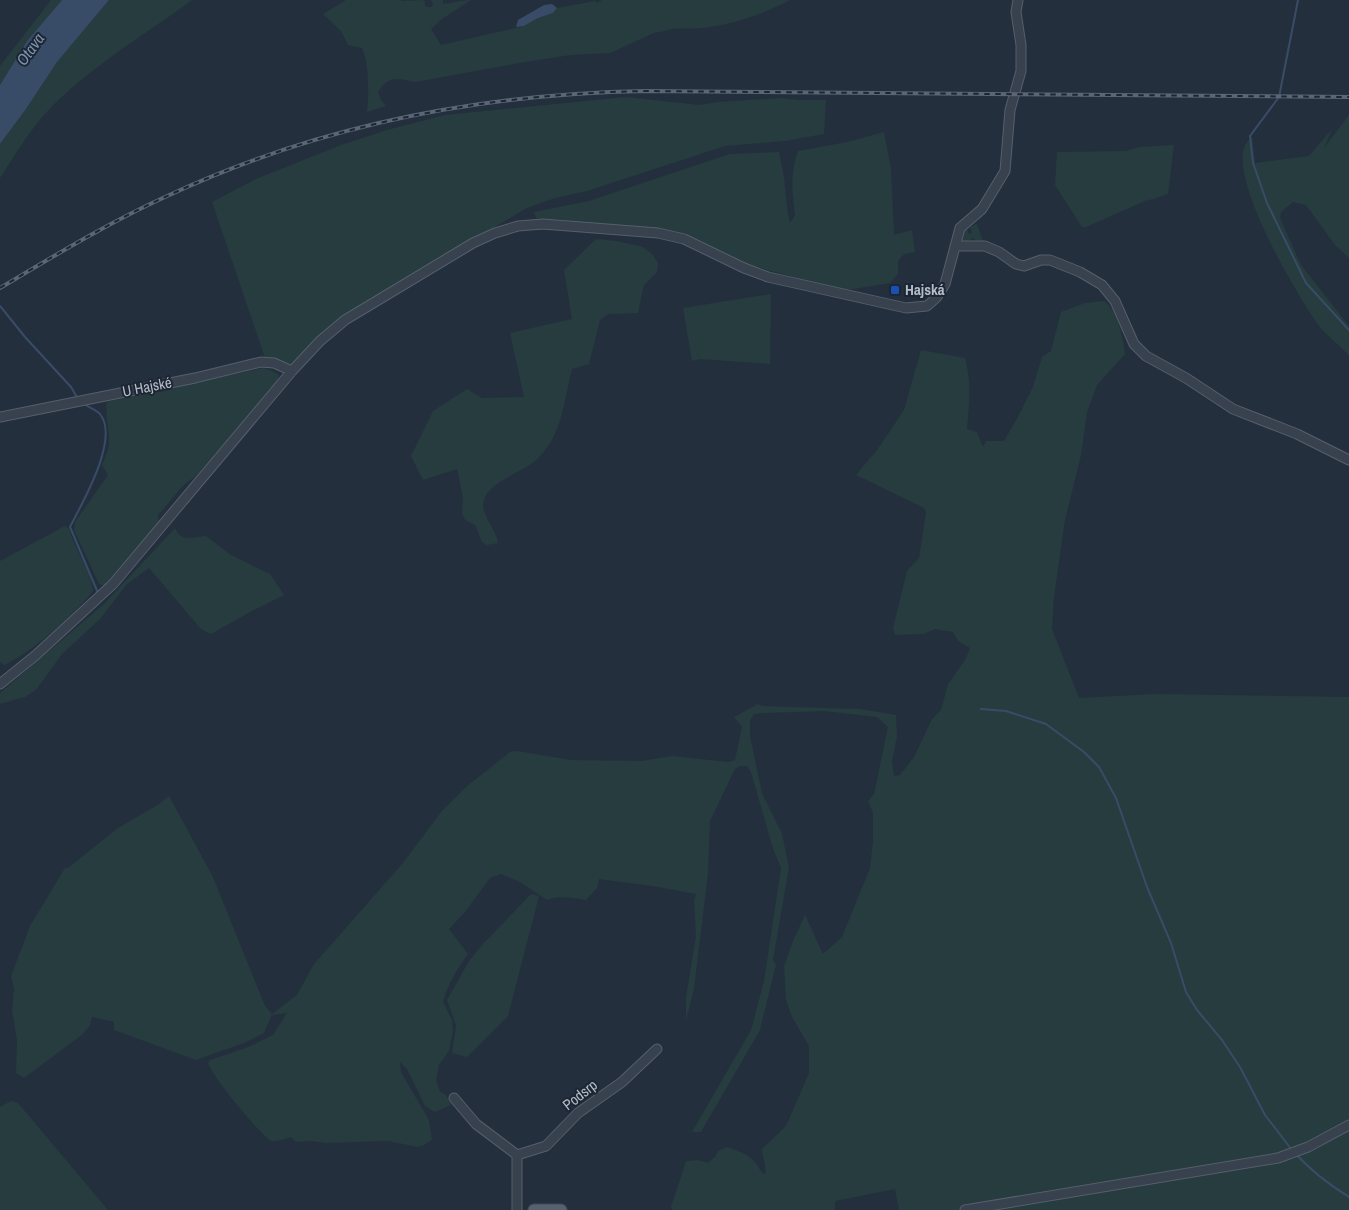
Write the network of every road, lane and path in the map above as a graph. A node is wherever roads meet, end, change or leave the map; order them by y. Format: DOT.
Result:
graph roads {
  1 [pos="1018,0"];
  2 [pos="955,246"];
  3 [pos="292,371"];
  4 [pos="0,417"];
  5 [pos="1349,460"];
  6 [pos="0,684"];
  7 [pos="657,1049"];
  8 [pos="454,1098"];
  9 [pos="1349,1125"];
  10 [pos="517,1155"];
  11 [pos="518,1210"];
  12 [pos="534,1210"];
  13 [pos="561,1210"];
  14 [pos="965,1210"];
  1 -- 2 [label="street"];
  2 -- 3 [label="street"];
  2 -- 5 [label="street"];
  3 -- 4 [label="street, U Hajské"];
  3 -- 6 [label="street"];
  7 -- 10 [label="street, Podsrp"];
  8 -- 10 [label="street"];
  9 -- 14 [label="street"];
  10 -- 11 [label="street"];
  12 -- 13 [label="main road"];
}
